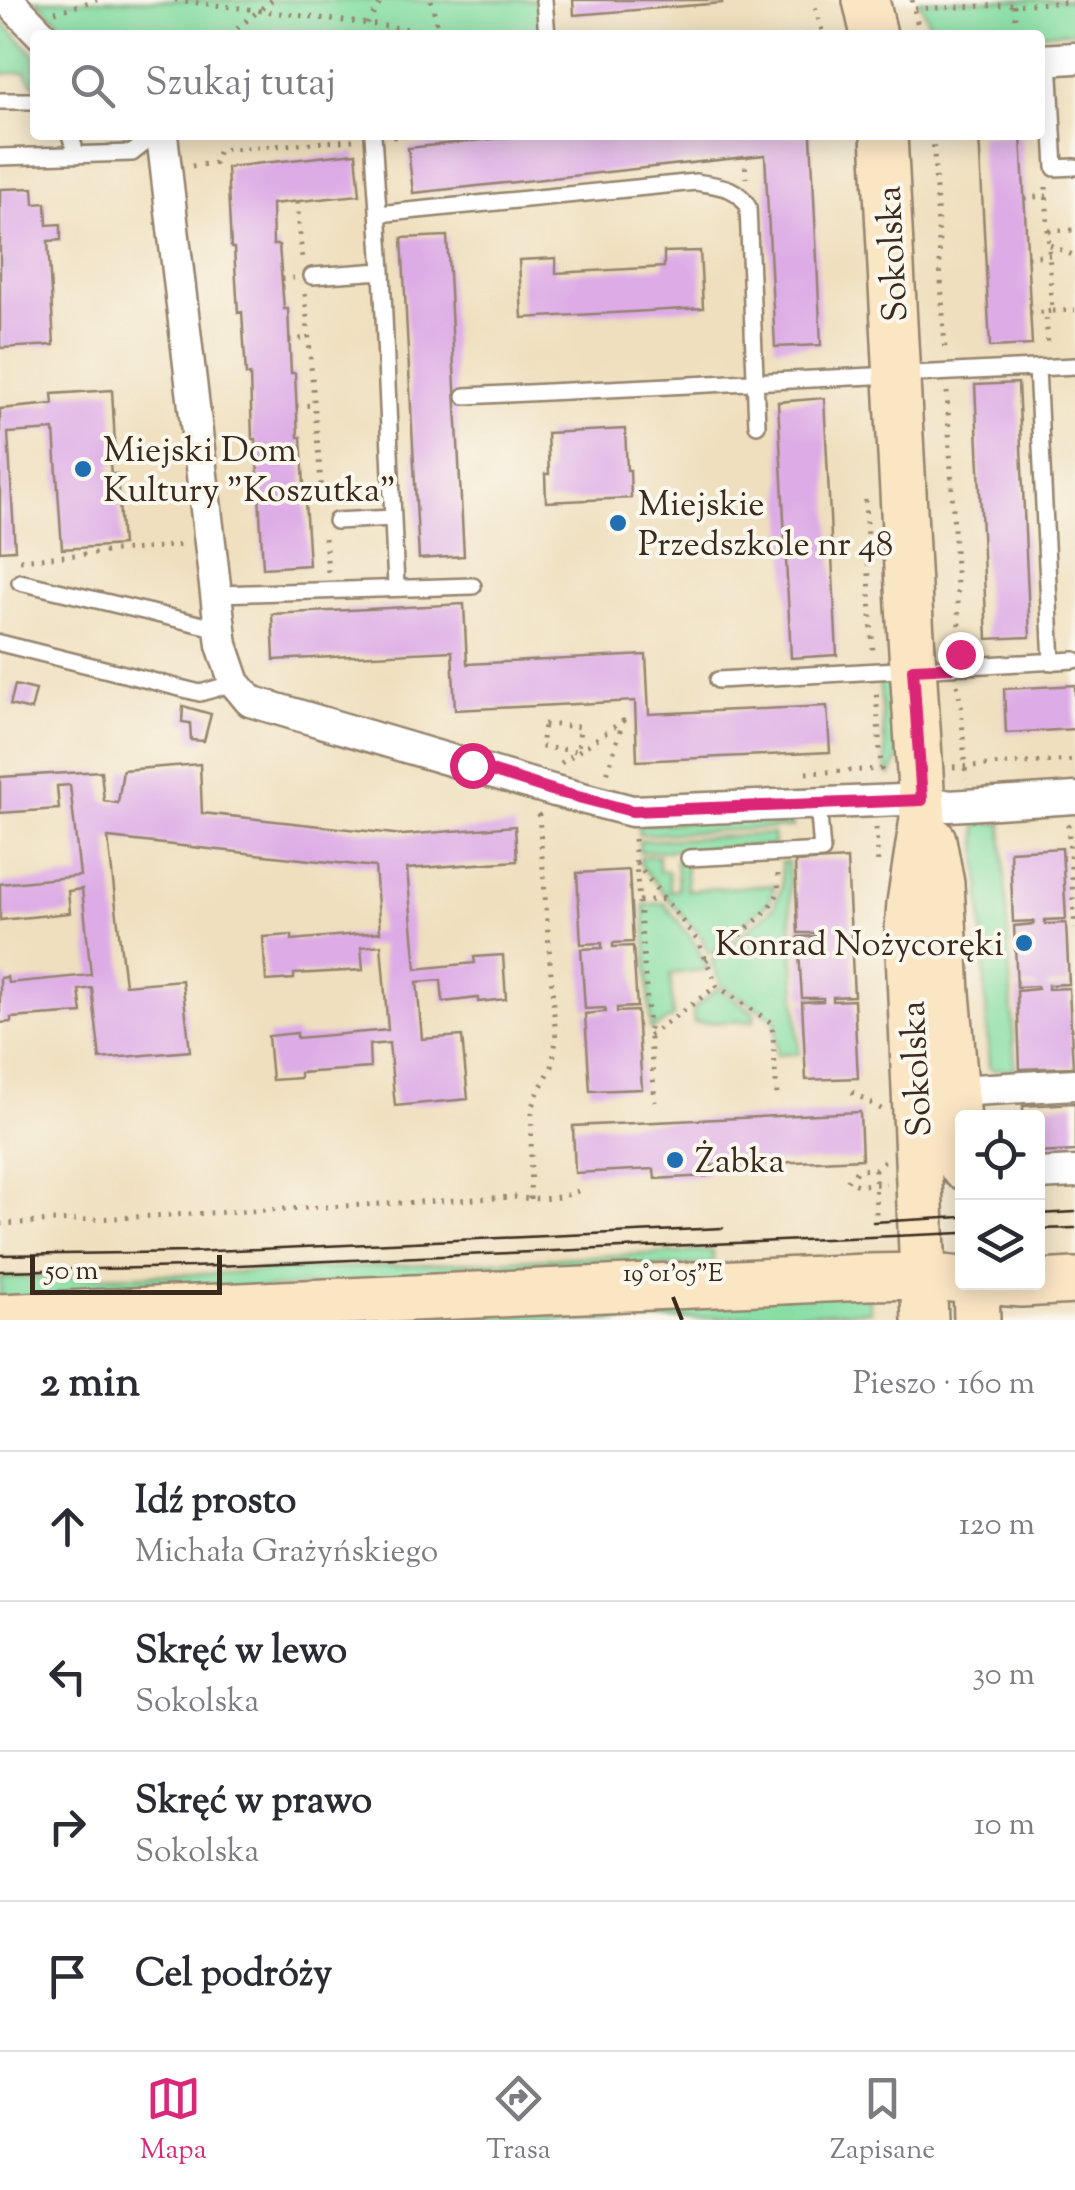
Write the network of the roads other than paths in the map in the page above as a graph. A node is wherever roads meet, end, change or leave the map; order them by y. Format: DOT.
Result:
graph roads {
  1 [pos="8,0"];
  2 [pos="544,0"];
  3 [pos="866,0"];
  4 [pos="42,25"];
  5 [pos="547,30"];
  6 [pos="873,30"];
  7 [pos="1055,59"];
  8 [pos="30,100"];
  9 [pos="0,101"];
  10 [pos="72,140"];
  11 [pos="151,140"];
  12 [pos="159,140"];
  13 [pos="373,140"];
  14 [pos="884,140"];
  15 [pos="76,155"];
  16 [pos="0,158"];
  17 [pos="1075,167"];
  18 [pos="378,214"];
  19 [pos="382,271"];
  20 [pos="312,276"];
  21 [pos="1075,366"];
  22 [pos="1037,368"];
  23 [pos="897,373"];
  24 [pos="756,380"];
  25 [pos="466,396"];
  26 [pos="757,424"];
  27 [pos="392,518"];
  28 [pos="328,524"];
  29 [pos="20,582"];
  30 [pos="473,586"];
  31 [pos="396,587"];
  32 [pos="216,594"];
  33 [pos="220,628"];
  34 [pos="0,643"];
  35 [pos="1075,660"];
  36 [pos="1052,662"];
  37 [pos="914,669"];
  38 [pos="718,680"];
  39 [pos="235,683"];
  40 [pos="818,803"];
  41 [pos="1071,807"];
  42 [pos="923,810"];
  43 [pos="689,858"];
  44 [pos="1075,1084"];
  45 [pos="956,1091"];
  46 [pos="958,1110"];
  47 [pos="1075,1172"];
  48 [pos="1045,1174"];
  49 [pos="1075,1281"];
  50 [pos="958,1295"];
  51 [pos="0,1317"];
  1 -- 4 [label="street"];
  2 -- 5 [label="lane"];
  3 -- 6 [label="street"];
  7 -- 17 [label="lane"];
  8 -- 9 [label="lane"];
  10 -- 15 [label="lane"];
  11 -- 15 [label="lane"];
  12 -- 32 [label="street"];
  13 -- 18 [label="lane"];
  14 -- 23 [label="street, Sokolska"];
  15 -- 16 [label="lane"];
  18 -- 19 [label="lane"];
  18 -- 24 [label="lane"];
  19 -- 20 [label="lane"];
  19 -- 27 [label="lane"];
  21 -- 22 [label="lane, Sokolska"];
  22 -- 23 [label="lane, Sokolska"];
  22 -- 36 [label="lane"];
  23 -- 24 [label="lane"];
  23 -- 37 [label="street, Sokolska"];
  24 -- 25 [label="lane"];
  24 -- 26 [label="lane"];
  27 -- 28 [label="lane"];
  27 -- 31 [label="lane"];
  29 -- 33 [label="lane"];
  30 -- 31 [label="lane"];
  31 -- 32 [label="lane"];
  32 -- 33 [label="street"];
  33 -- 39 [label="street"];
  34 -- 39 [label="lane"];
  35 -- 36 [label="lane"];
  36 -- 37 [label="lane"];
  37 -- 38 [label="lane"];
  37 -- 42 [label="street, Sokolska"];
  39 -- 40 [label="street"];
  40 -- 42 [label="street"];
  40 -- 43 [label="lane"];
  41 -- 42 [label="street"];
  42 -- 45 [label="street, Sokolska"];
  42 -- 50 [label="street, Sokolska"];
  44 -- 45 [label="street"];
  45 -- 46 [label="street, Sokolska"];
  47 -- 48 [label="street"];
  49 -- 50 [label="street"];
  50 -- 51 [label="street"];
}
